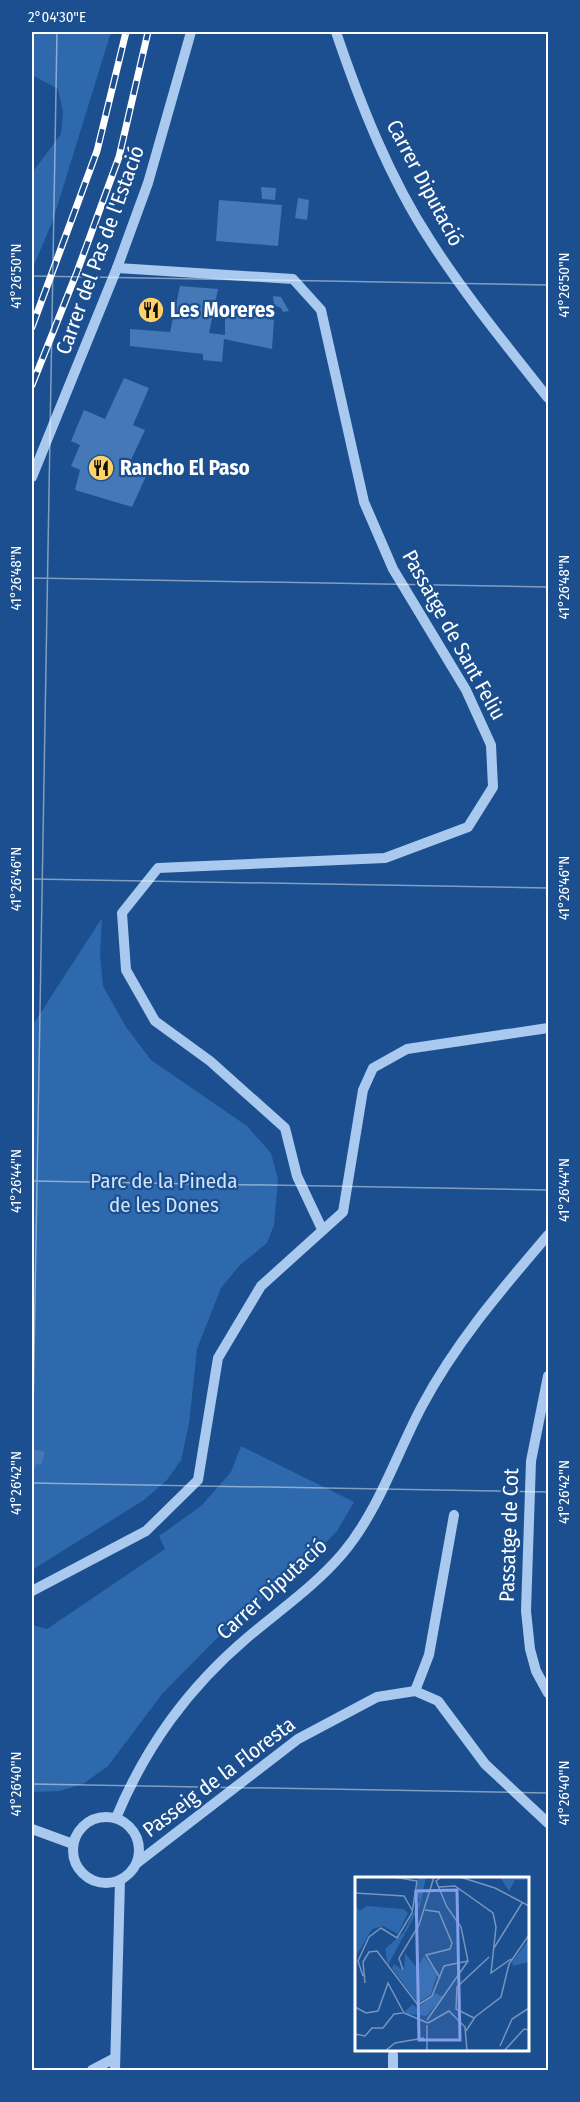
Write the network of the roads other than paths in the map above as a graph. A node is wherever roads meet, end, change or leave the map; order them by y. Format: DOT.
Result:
graph roads {
  1 [pos="191,32"];
  2 [pos="336,32"];
  3 [pos="117,268"];
  4 [pos="549,398"];
  5 [pos="32,477"];
  6 [pos="549,1028"];
  7 [pos="322,1229"];
  8 [pos="549,1235"];
  9 [pos="549,1376"];
  10 [pos="453,1515"];
  11 [pos="32,1591"];
  12 [pos="414,1691"];
  13 [pos="549,1693"];
  14 [pos="116,1818"];
  15 [pos="549,1823"];
  16 [pos="32,1829"];
  17 [pos="73,1844"];
  18 [pos="137,1863"];
  19 [pos="120,1880"];
  20 [pos="393,2055"];
  21 [pos="115,2058"];
  22 [pos="92,2070"];
  23 [pos="115,2070"];
  24 [pos="393,2070"];
  1 -- 3 [label="street, Carrer del Pas de l'Estació"];
  2 -- 4 [label="street, Carrer Diputació"];
  3 -- 5 [label="street, Carrer del Pas de l'Estació"];
  3 -- 7 [label="street, Passatge de Sant Feliu"];
  6 -- 7 [label="street"];
  7 -- 11 [label="street"];
  8 -- 14 [label="street, Carrer Diputació"];
  9 -- 13 [label="street, Passatge de Cot"];
  10 -- 12 [label="street"];
  12 -- 15 [label="street"];
  12 -- 18 [label="street, Passeig de la Floresta"];
  14 -- 17 [label="street"];
  14 -- 18 [label="street"];
  16 -- 17 [label="street"];
  17 -- 19 [label="street"];
  18 -- 19 [label="street"];
  19 -- 21 [label="street"];
  20 -- 24 [label="street"];
  21 -- 22 [label="street"];
  21 -- 23 [label="street"];
}
